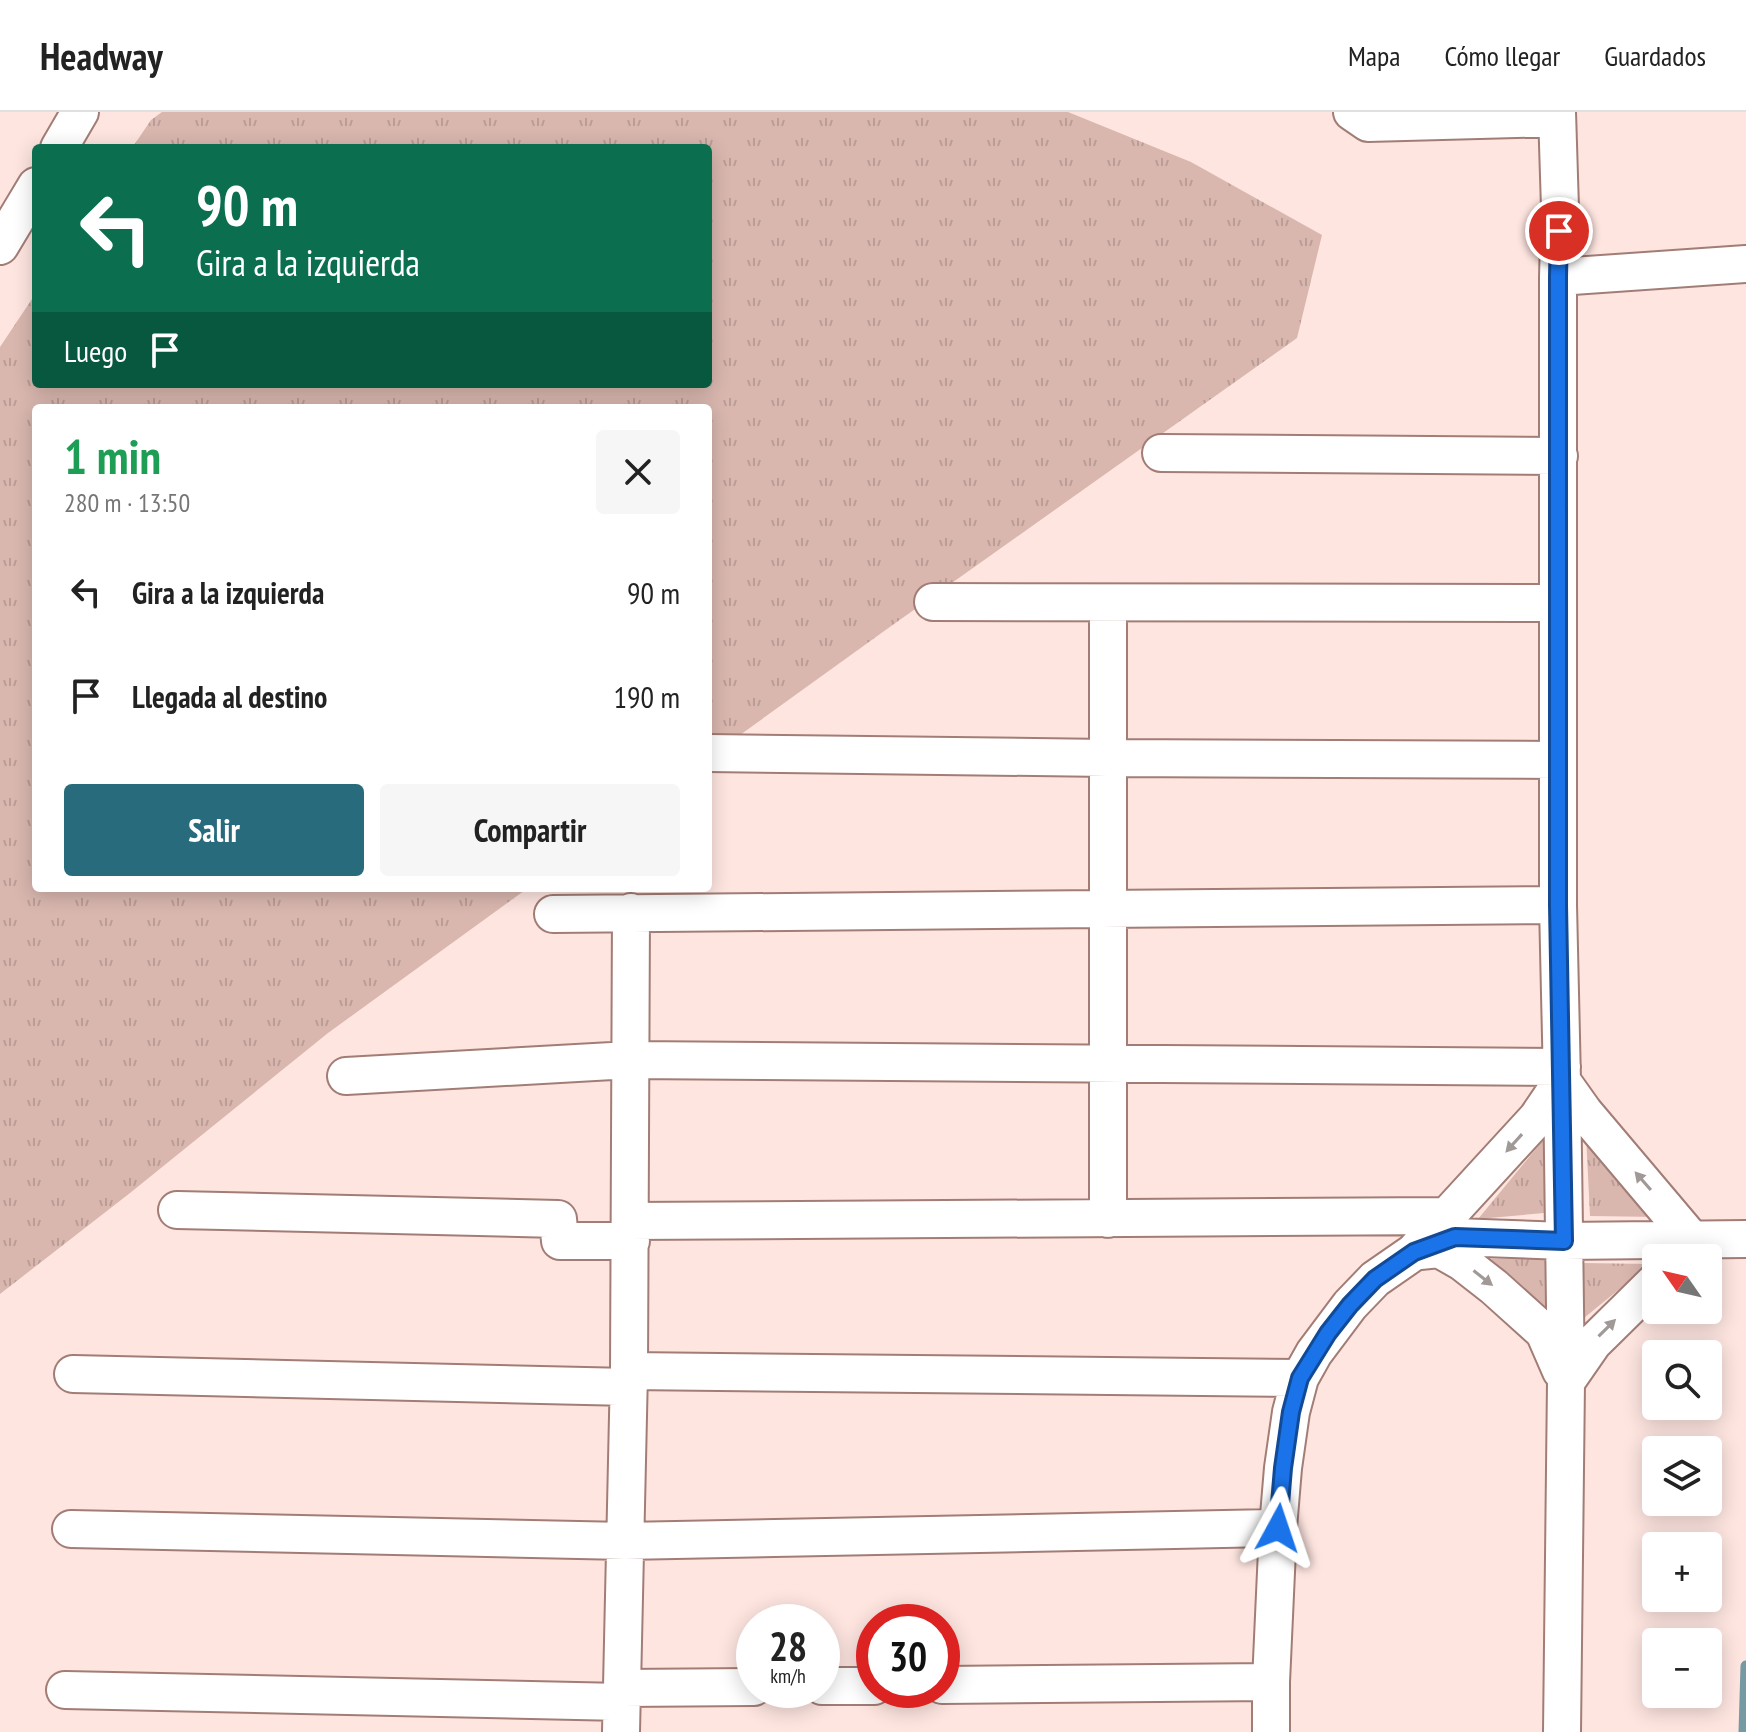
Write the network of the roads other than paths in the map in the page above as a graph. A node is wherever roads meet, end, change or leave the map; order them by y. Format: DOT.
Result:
graph roads {
  1 [pos="80,112"];
  2 [pos="1352,112"];
  3 [pos="1557,115"];
  4 [pos="61,144"];
  5 [pos="32,193"];
  6 [pos="0,246"];
  7 [pos="1746,264"];
  8 [pos="1558,277"];
  9 [pos="1161,453"];
  10 [pos="1559,456"];
  11 [pos="933,602"];
  12 [pos="1557,603"];
  13 [pos="1108,604"];
  14 [pos="712,753"];
  15 [pos="1108,758"];
  16 [pos="1558,760"];
  17 [pos="1558,905"];
  18 [pos="1108,909"];
  19 [pos="631,912"];
  20 [pos="553,914"];
  21 [pos="630,1060"];
  22 [pos="1108,1065"];
  23 [pos="1562,1074"];
  24 [pos="346,1076"];
  25 [pos="177,1210"];
  26 [pos="1446,1216"];
  27 [pos="1108,1219"];
  28 [pos="630,1231"];
  29 [pos="1746,1239"];
  30 [pos="1564,1241"];
  31 [pos="1681,1244"];
  32 [pos="1716,1244"];
  33 [pos="1642,1246"];
  34 [pos="1414,1252"];
  35 [pos="1642,1295"];
  36 [pos="73,1374"];
  37 [pos="1300,1378"];
  38 [pos="629,1379"];
  39 [pos="1566,1382"];
  40 [pos="1278,1528"];
  41 [pos="71,1529"];
  42 [pos="625,1541"];
  43 [pos="1271,1682"];
  44 [pos="960,1685"];
  45 [pos="65,1690"];
  46 [pos="736,1690"];
  47 [pos="622,1707"];
  48 [pos="1271,1732"];
  49 [pos="1562,1732"];
  1 -- 4 [label="street"];
  2 -- 3 [label="street"];
  3 -- 8 [label="street"];
  5 -- 6 [label="street"];
  7 -- 8 [label="street"];
  8 -- 10 [label="street"];
  9 -- 10 [label="street"];
  10 -- 12 [label="street"];
  11 -- 13 [label="street"];
  12 -- 13 [label="street"];
  12 -- 16 [label="street"];
  13 -- 15 [label="street"];
  14 -- 15 [label="street"];
  15 -- 16 [label="street"];
  15 -- 18 [label="street"];
  16 -- 17 [label="street"];
  17 -- 18 [label="street"];
  17 -- 23 [label="street"];
  18 -- 19 [label="street"];
  18 -- 22 [label="street"];
  19 -- 20 [label="street"];
  19 -- 21 [label="street"];
  21 -- 22 [label="street"];
  21 -- 24 [label="street"];
  21 -- 28 [label="street"];
  22 -- 23 [label="street"];
  22 -- 27 [label="street"];
  23 -- 26 [label="street, one-way"];
  23 -- 30 [label="street"];
  31 -- 23 [label="street, one-way"];
  25 -- 28 [label="street"];
  26 -- 27 [label="street"];
  26 -- 34 [label="street"];
  27 -- 28 [label="street"];
  28 -- 38 [label="street"];
  29 -- 32 [label="street"];
  30 -- 33 [label="street"];
  30 -- 34 [label="street"];
  30 -- 39 [label="street"];
  34 -- 37 [label="street"];
  34 -- 39 [label="street, one-way"];
  39 -- 35 [label="street, one-way"];
  36 -- 38 [label="street"];
  37 -- 38 [label="street"];
  37 -- 40 [label="street"];
  38 -- 42 [label="street"];
  39 -- 49 [label="street"];
  40 -- 42 [label="street"];
  40 -- 43 [label="street"];
  41 -- 42 [label="street"];
  42 -- 47 [label="street"];
  43 -- 44 [label="street"];
  43 -- 48 [label="street"];
  45 -- 47 [label="street"];
  46 -- 47 [label="street"];
}
